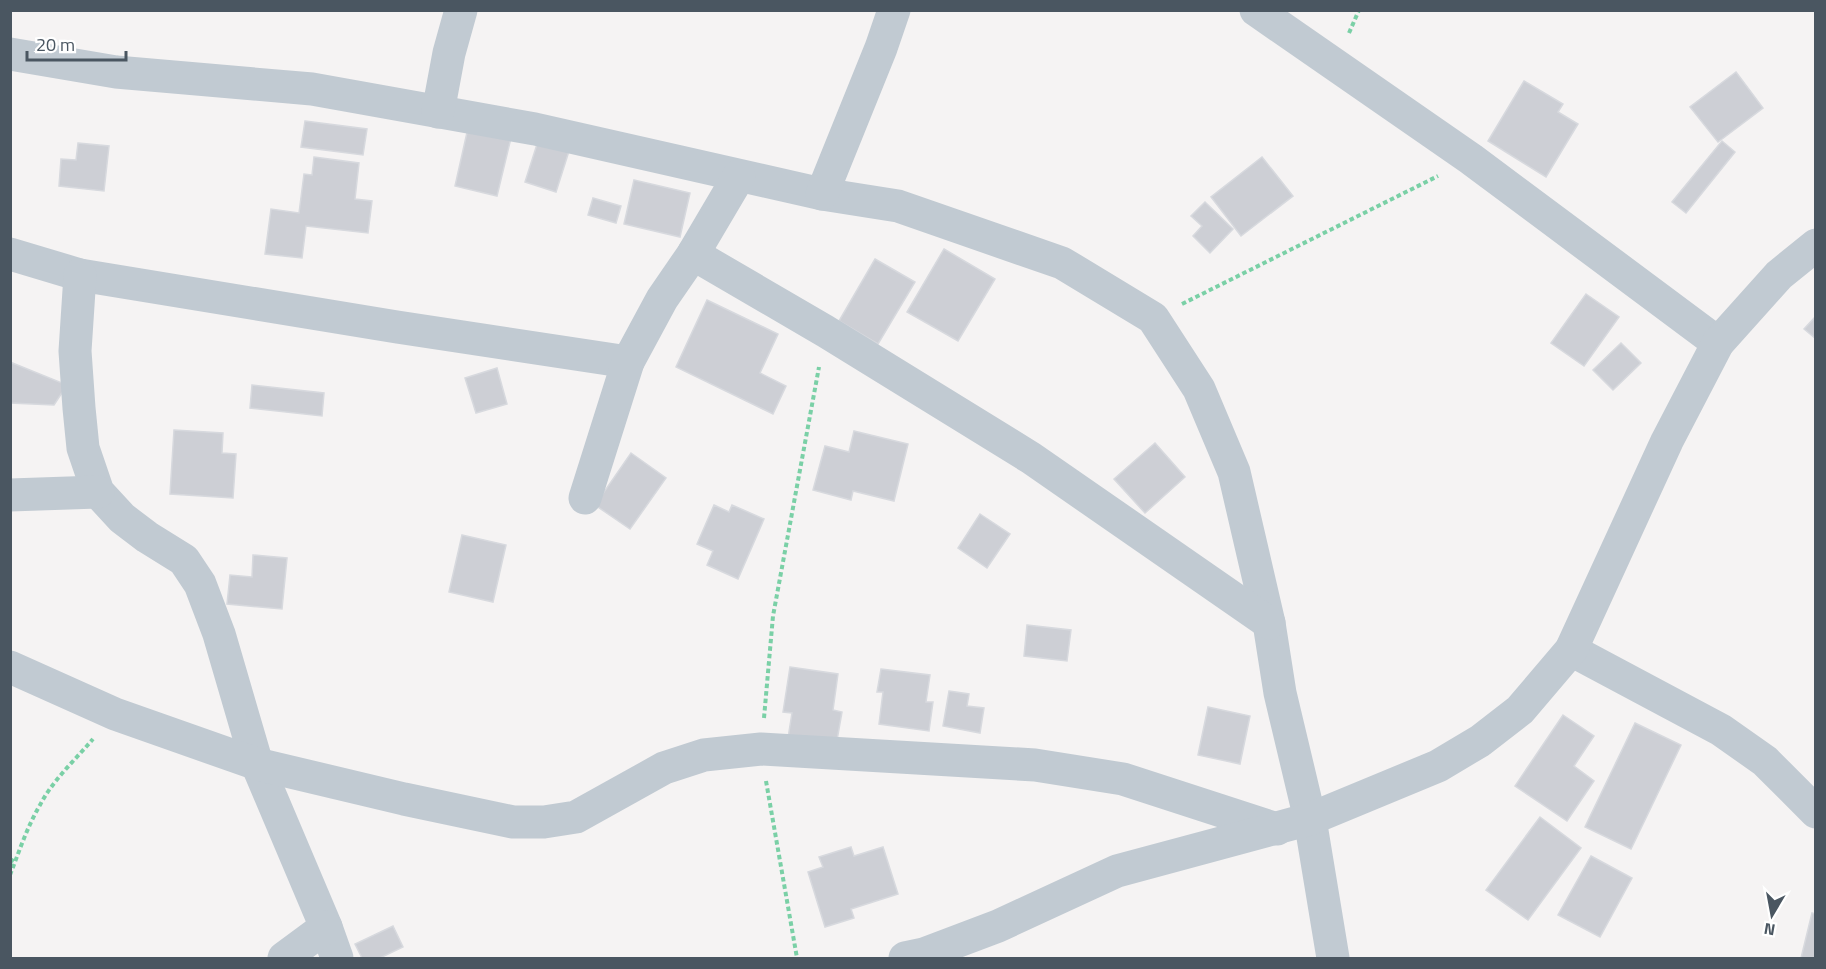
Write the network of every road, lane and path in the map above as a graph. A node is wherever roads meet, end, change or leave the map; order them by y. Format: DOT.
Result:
graph roads {
  1 [pos="461,10"];
  2 [pos="894,10"];
  3 [pos="1256,10"];
  4 [pos="10,54"];
  5 [pos="438,112"];
  6 [pos="1471,159"];
  7 [pos="739,176"];
  8 [pos="822,194"];
  9 [pos="1815,245"];
  10 [pos="10,254"];
  11 [pos="693,254"];
  12 [pos="80,275"];
  13 [pos="1153,318"];
  14 [pos="825,330"];
  15 [pos="1718,343"];
  16 [pos="628,362"];
  17 [pos="98,492"];
  18 [pos="10,495"];
  19 [pos="585,498"];
  20 [pos="1269,623"];
  21 [pos="1571,651"];
  22 [pos="10,667"];
  23 [pos="115,714"];
  24 [pos="761,748"];
  25 [pos="257,764"];
  26 [pos="1815,812"];
  27 [pos="1310,819"];
  28 [pos="1277,829"];
  29 [pos="10,859"];
  30 [pos="15,862"];
  31 [pos="10,875"];
  32 [pos="326,927"];
  33 [pos="284,958"];
  34 [pos="337,958"];
  35 [pos="798,958"];
  36 [pos="905,958"];
  37 [pos="1333,958"];
  1 -- 5 [label="street"];
  2 -- 8 [label="street"];
  3 -- 6 [label="street"];
  4 -- 5 [label="street"];
  5 -- 7 [label="street"];
  6 -- 13 [label="path"];
  6 -- 15 [label="street"];
  7 -- 8 [label="street"];
  7 -- 11 [label="street"];
  8 -- 13 [label="street"];
  9 -- 15 [label="street"];
  10 -- 12 [label="street"];
  11 -- 14 [label="street"];
  11 -- 16 [label="street"];
  12 -- 16 [label="street"];
  12 -- 17 [label="street"];
  13 -- 20 [label="street"];
  14 -- 20 [label="street"];
  14 -- 24 [label="path"];
  15 -- 21 [label="street"];
  16 -- 19 [label="street"];
  17 -- 18 [label="street"];
  17 -- 25 [label="street"];
  20 -- 27 [label="street"];
  21 -- 26 [label="street"];
  21 -- 27 [label="street"];
  22 -- 23 [label="street"];
  23 -- 25 [label="street"];
  23 -- 30 [label="path"];
  24 -- 25 [label="street"];
  24 -- 28 [label="street"];
  24 -- 35 [label="path"];
  25 -- 32 [label="street"];
  27 -- 28 [label="street"];
  27 -- 37 [label="street"];
  28 -- 36 [label="street"];
  29 -- 30 [label="path"];
  30 -- 31 [label="path"];
  32 -- 33 [label="street"];
  32 -- 34 [label="street"];
}
